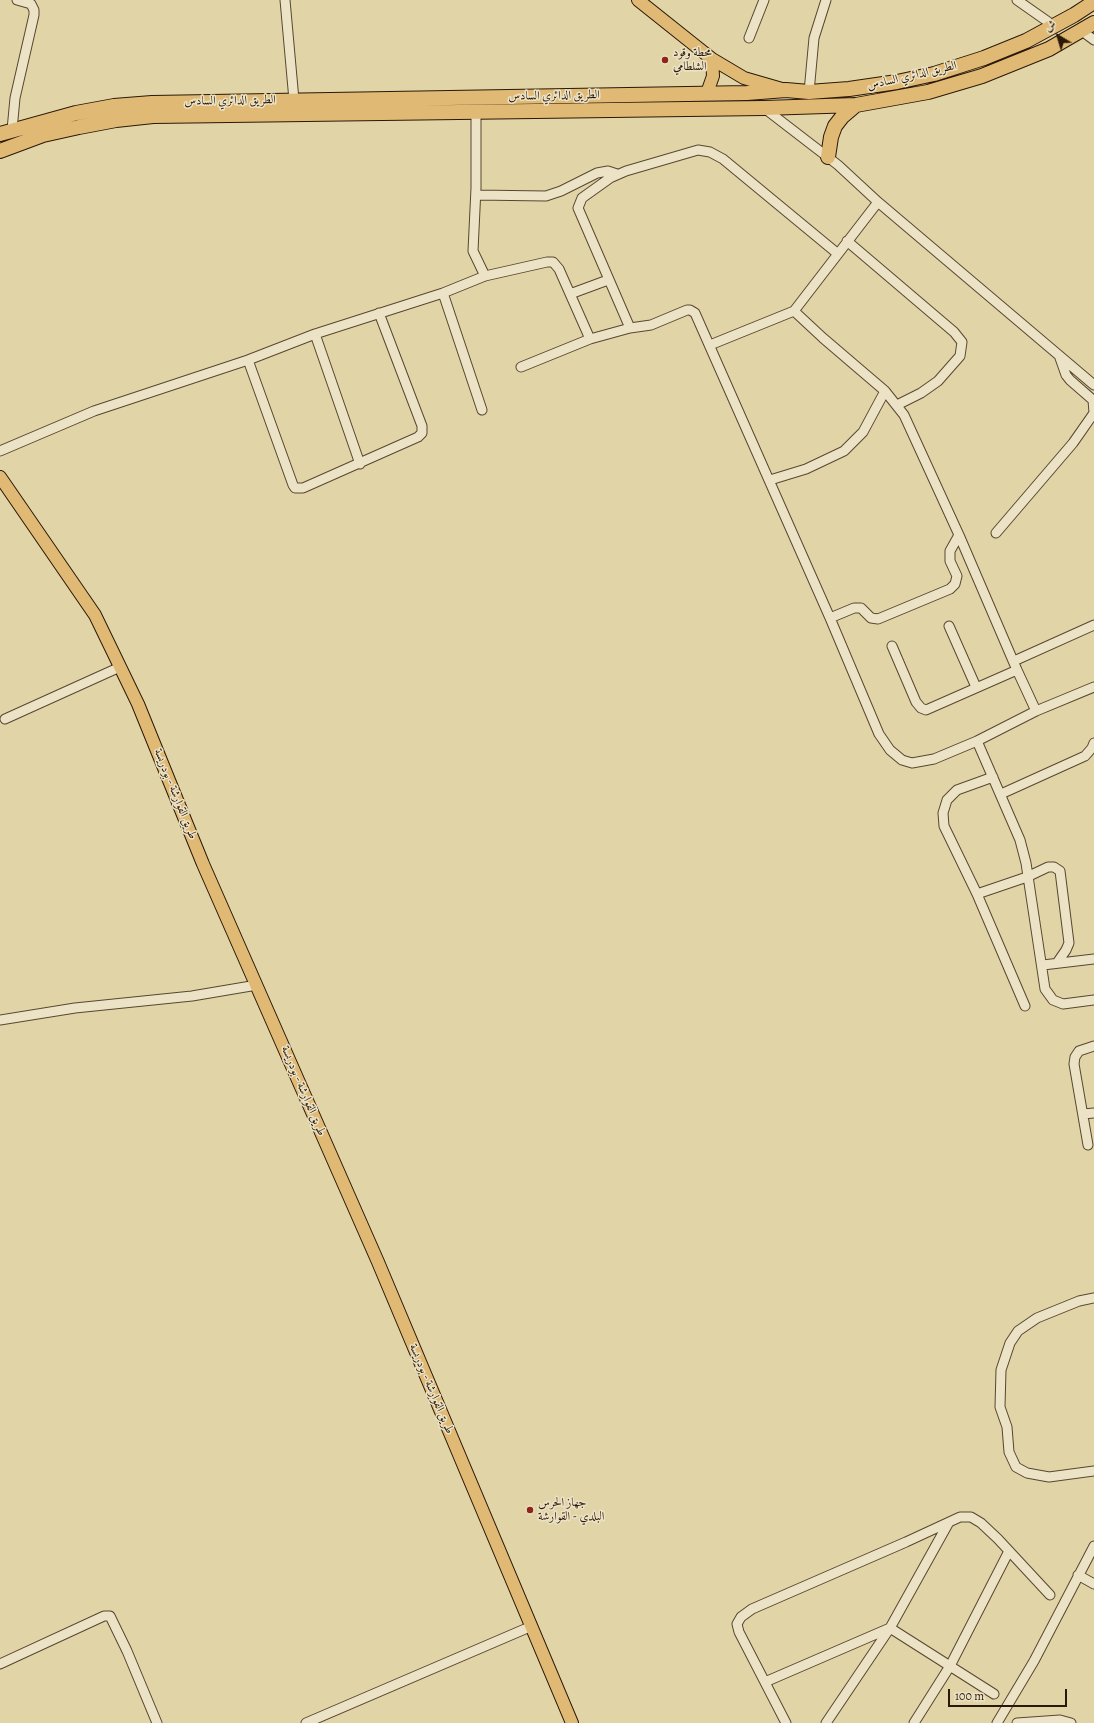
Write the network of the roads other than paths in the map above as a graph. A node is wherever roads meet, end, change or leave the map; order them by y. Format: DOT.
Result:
graph roads {
  1 [pos="17,0"];
  2 [pos="285,0"];
  3 [pos="638,0"];
  4 [pos="764,0"];
  5 [pos="826,0"];
  6 [pos="1017,0"];
  7 [pos="1094,2"];
  8 [pos="1054,26"];
  9 [pos="1088,27"];
  10 [pos="749,38"];
  11 [pos="1094,40"];
  12 [pos="712,59"];
  13 [pos="786,90"];
  14 [pos="809,92"];
  15 [pos="707,93"];
  16 [pos="294,100"];
  17 [pos="856,105"];
  18 [pos="270,107"];
  19 [pos="764,108"];
  20 [pos="476,112"];
  21 [pos="6,132"];
  22 [pos="0,151"];
  23 [pos="828,157"];
  24 [pos="617,174"];
  25 [pos="476,195"];
  26 [pos="878,202"];
  27 [pos="847,241"];
  28 [pos="838,254"];
  29 [pos="485,276"];
  30 [pos="608,280"];
  31 [pos="443,293"];
  32 [pos="570,294"];
  33 [pos="794,311"];
  34 [pos="379,313"];
  35 [pos="630,328"];
  36 [pos="315,334"];
  37 [pos="590,339"];
  38 [pos="710,345"];
  39 [pos="1059,357"];
  40 [pos="248,360"];
  41 [pos="521,366"];
  42 [pos="1094,385"];
  43 [pos="885,391"];
  44 [pos="897,404"];
  45 [pos="482,410"];
  46 [pos="0,451"];
  47 [pos="360,464"];
  48 [pos="0,478"];
  49 [pos="770,480"];
  50 [pos="996,533"];
  51 [pos="960,535"];
  52 [pos="830,618"];
  53 [pos="1094,625"];
  54 [pos="949,626"];
  55 [pos="892,646"];
  56 [pos="1015,666"];
  57 [pos="120,667"];
  58 [pos="976,687"];
  59 [pos="1094,688"];
  60 [pos="1036,711"];
  61 [pos="5,719"];
  62 [pos="977,741"];
  63 [pos="1094,743"];
  64 [pos="993,777"];
  65 [pos="1001,794"];
  66 [pos="1027,877"];
  67 [pos="977,894"];
  68 [pos="1094,959"];
  69 [pos="1057,963"];
  70 [pos="1043,966"];
  71 [pos="257,985"];
  72 [pos="1094,1000"];
  73 [pos="1025,1006"];
  74 [pos="0,1020"];
  75 [pos="1094,1046"];
  76 [pos="1094,1113"];
  77 [pos="1083,1114"];
  78 [pos="1088,1144"];
  79 [pos="1094,1298"];
  80 [pos="1094,1471"];
  81 [pos="949,1522"];
  82 [pos="1009,1551"];
  83 [pos="1093,1551"];
  84 [pos="1078,1575"];
  85 [pos="1094,1584"];
  86 [pos="1050,1596"];
  87 [pos="532,1626"];
  88 [pos="890,1628"];
  89 [pos="0,1664"];
  90 [pos="950,1666"];
  91 [pos="766,1682"];
  92 [pos="994,1694"];
  93 [pos="157,1723"];
  94 [pos="306,1723"];
  95 [pos="572,1723"];
  96 [pos="786,1723"];
  97 [pos="826,1723"];
  98 [pos="914,1723"];
  99 [pos="998,1723"];
  100 [pos="1017,1723"];
  101 [pos="1071,1723"];
  1 -- 21 [label="street"];
  2 -- 16 [label="street"];
  3 -- 12 [label="main road"];
  4 -- 10 [label="street"];
  5 -- 14 [label="street"];
  6 -- 8 [label="street"];
  7 -- 8 [label="highway, الطريق الدائري السادس"];
  8 -- 14 [label="highway, الطريق الدائري السادس"];
  9 -- 11 [label="street"];
  9 -- 17 [label="highway, الطريق الدائري السادس"];
  12 -- 13 [label="main road"];
  12 -- 15 [label="main road"];
  13 -- 14 [label="highway, الطريق الدائري السادس"];
  13 -- 15 [label="highway, الطريق الدائري السادس"];
  15 -- 16 [label="highway, الطريق الدائري السادس"];
  16 -- 18 [label="highway, الطريق الدائري السادس"];
  17 -- 19 [label="highway, الطريق الدائري السادس"];
  17 -- 23 [label="highway"];
  18 -- 20 [label="highway, الطريق الدائري السادس"];
  18 -- 21 [label="highway, الطريق الدائري السادس"];
  18 -- 22 [label="highway, الطريق الدائري السادس"];
  19 -- 20 [label="highway, الطريق الدائري السادس"];
  19 -- 23 [label="street"];
  20 -- 25 [label="street"];
  23 -- 26 [label="street"];
  24 -- 25 [label="street"];
  24 -- 28 [label="street"];
  24 -- 30 [label="street"];
  25 -- 29 [label="street"];
  26 -- 27 [label="street"];
  26 -- 39 [label="street"];
  27 -- 28 [label="street"];
  27 -- 44 [label="street"];
  28 -- 33 [label="street"];
  29 -- 31 [label="street"];
  29 -- 32 [label="street"];
  30 -- 32 [label="street"];
  30 -- 35 [label="street"];
  31 -- 34 [label="street"];
  31 -- 45 [label="street"];
  32 -- 37 [label="street"];
  33 -- 38 [label="street"];
  33 -- 43 [label="street"];
  34 -- 36 [label="street"];
  34 -- 47 [label="street"];
  35 -- 37 [label="street"];
  35 -- 38 [label="street"];
  36 -- 40 [label="street"];
  36 -- 47 [label="street"];
  37 -- 41 [label="street"];
  38 -- 49 [label="street"];
  39 -- 42 [label="street"];
  39 -- 50 [label="street"];
  40 -- 46 [label="street"];
  40 -- 47 [label="street"];
  43 -- 44 [label="street"];
  43 -- 49 [label="street"];
  44 -- 51 [label="street"];
  48 -- 57 [label="main road, طريق القوارشة - بودريسة"];
  49 -- 52 [label="street"];
  51 -- 52 [label="street"];
  51 -- 56 [label="street"];
  52 -- 62 [label="street"];
  53 -- 56 [label="street"];
  54 -- 58 [label="street"];
  55 -- 58 [label="street"];
  56 -- 58 [label="street"];
  56 -- 60 [label="street"];
  57 -- 61 [label="street"];
  57 -- 71 [label="main road, طريق القوارشة - بودريسة"];
  59 -- 60 [label="street"];
  60 -- 62 [label="street"];
  62 -- 64 [label="street"];
  63 -- 65 [label="street"];
  64 -- 65 [label="street"];
  64 -- 67 [label="street"];
  65 -- 66 [label="street"];
  66 -- 67 [label="street"];
  66 -- 69 [label="street"];
  66 -- 70 [label="street"];
  67 -- 73 [label="street"];
  68 -- 69 [label="street"];
  69 -- 70 [label="street"];
  70 -- 72 [label="street"];
  71 -- 74 [label="street"];
  71 -- 87 [label="main road, طريق القوارشة - بودريسة"];
  75 -- 77 [label="street"];
  76 -- 77 [label="street"];
  77 -- 78 [label="street"];
  79 -- 80 [label="street"];
  81 -- 82 [label="street"];
  81 -- 88 [label="street"];
  81 -- 91 [label="street"];
  82 -- 86 [label="street"];
  82 -- 90 [label="street"];
  83 -- 84 [label="street"];
  84 -- 85 [label="street"];
  84 -- 99 [label="street"];
  87 -- 94 [label="street"];
  87 -- 95 [label="main road, طريق القوارشة - بودريسة"];
  88 -- 90 [label="street"];
  88 -- 91 [label="street"];
  88 -- 97 [label="street"];
  89 -- 93 [label="street"];
  90 -- 92 [label="street"];
  90 -- 98 [label="street"];
  91 -- 96 [label="street"];
  100 -- 101 [label="street"];
}
